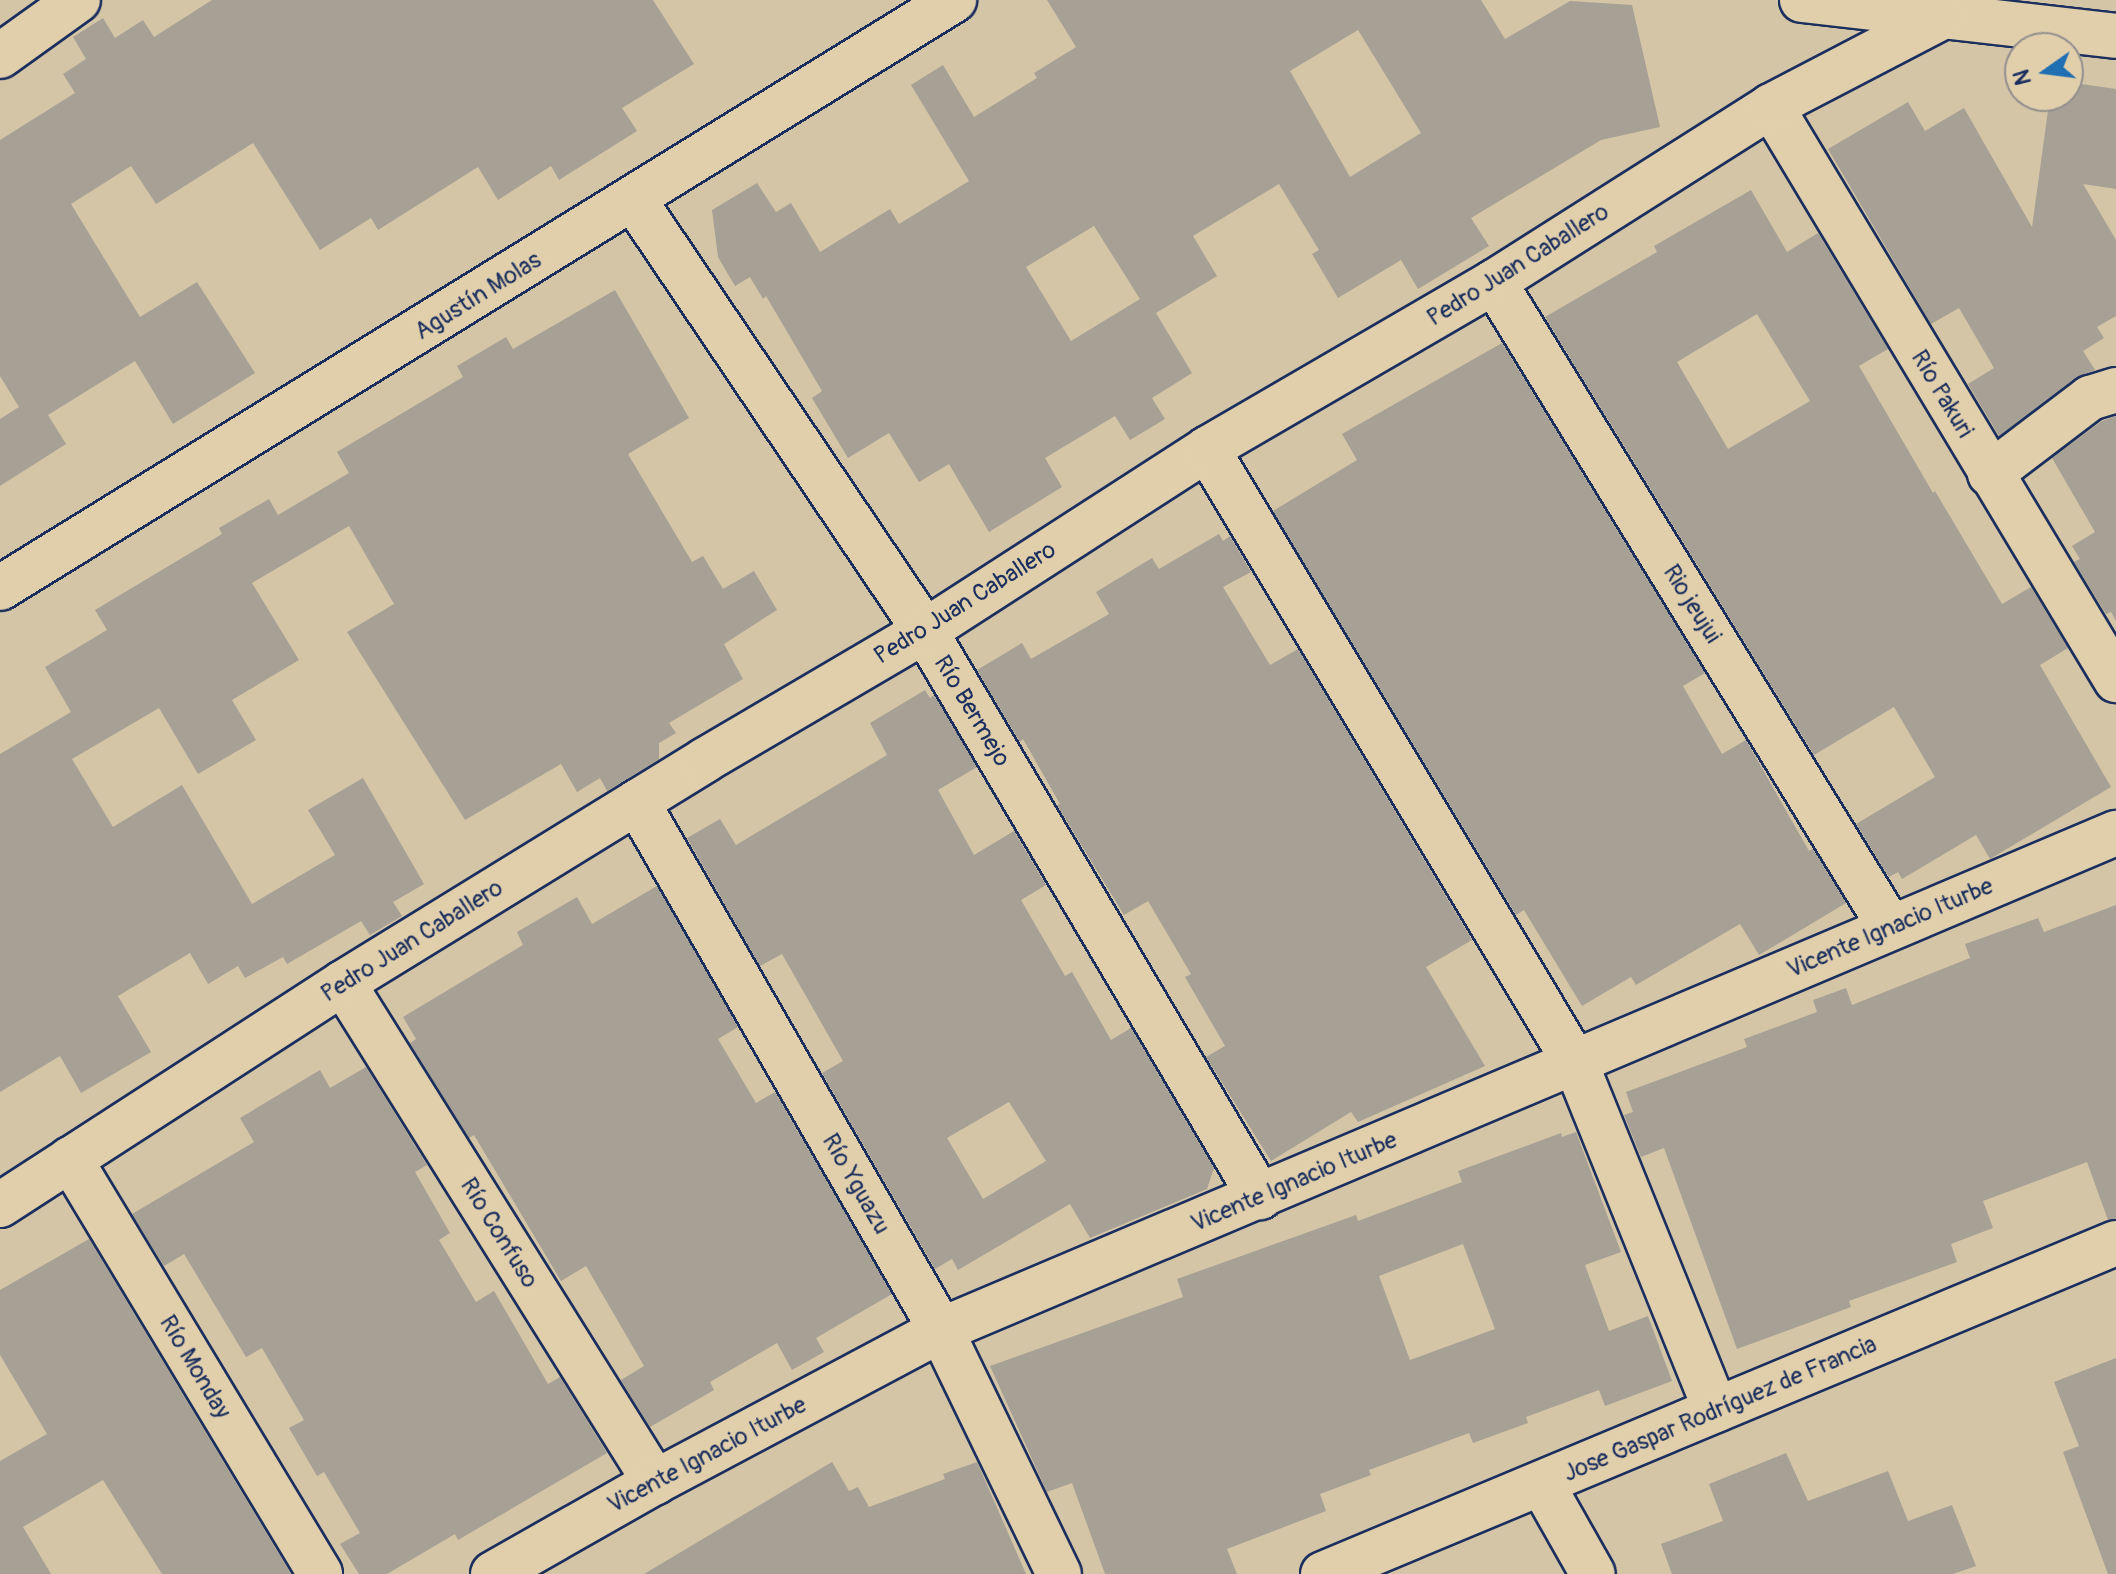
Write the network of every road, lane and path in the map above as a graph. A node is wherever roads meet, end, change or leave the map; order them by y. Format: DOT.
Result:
graph roads {
  1 [pos="78,0"];
  2 [pos="954,0"];
  3 [pos="1802,0"];
  4 [pos="1864,4"];
  5 [pos="1940,18"];
  6 [pos="2116,36"];
  7 [pos="0,56"];
  8 [pos="1771,106"];
  9 [pos="634,200"];
  10 [pos="1494,282"];
  11 [pos="2116,390"];
  12 [pos="1207,449"];
  13 [pos="1990,474"];
  14 [pos="0,588"];
  15 [pos="925,631"];
  16 [pos="2116,680"];
  17 [pos="637,802"];
  18 [pos="2116,833"];
  19 [pos="1890,927"];
  20 [pos="343,983"];
  21 [pos="1576,1064"];
  22 [pos="70,1159"];
  23 [pos="1260,1197"];
  24 [pos="0,1205"];
  25 [pos="2116,1243"];
  26 [pos="941,1330"];
  27 [pos="1716,1410"];
  28 [pos="655,1482"];
  29 [pos="1542,1484"];
  30 [pos="320,1574"];
  31 [pos="493,1574"];
  32 [pos="1059,1574"];
  33 [pos="1323,1574"];
  34 [pos="1593,1574"];
  1 -- 7 [label="street"];
  2 -- 9 [label="street, Agustín Molas"];
  3 -- 4 [label="street"];
  4 -- 5 [label="street"];
  5 -- 6 [label="street"];
  5 -- 8 [label="street, Pedro Juan Caballero"];
  8 -- 10 [label="street, Pedro Juan Caballero"];
  8 -- 13 [label="street, Río Pakuri"];
  9 -- 14 [label="street, Agustín Molas"];
  9 -- 15 [label="street, Río Bermejo"];
  10 -- 12 [label="street, Pedro Juan Caballero"];
  10 -- 19 [label="street, Rio jeujui"];
  11 -- 13 [label="street"];
  12 -- 15 [label="street, Pedro Juan Caballero"];
  12 -- 21 [label="street"];
  13 -- 16 [label="street, Río Pakuri"];
  15 -- 17 [label="street, Pedro Juan Caballero"];
  15 -- 23 [label="street, Río Bermejo"];
  17 -- 20 [label="street, Pedro Juan Caballero"];
  17 -- 26 [label="street, Río Yguazu"];
  18 -- 19 [label="street, Vicente Ignacio Iturbe"];
  19 -- 21 [label="street, Vicente Ignacio Iturbe"];
  20 -- 22 [label="street, Pedro Juan Caballero"];
  20 -- 28 [label="street, Río Confuso"];
  21 -- 23 [label="street, Vicente Ignacio Iturbe"];
  21 -- 27 [label="street"];
  22 -- 24 [label="street, Pedro Juan Caballero"];
  22 -- 30 [label="street, Río Monday"];
  23 -- 26 [label="street, Vicente Ignacio Iturbe"];
  25 -- 27 [label="street, Jose Gaspar Rodríguez de Francia"];
  26 -- 28 [label="street, Vicente Ignacio Iturbe"];
  26 -- 32 [label="street, Río Yguazu"];
  27 -- 29 [label="street, Jose Gaspar Rodríguez de Francia"];
  28 -- 31 [label="street, Vicente Ignacio Iturbe"];
  29 -- 33 [label="street, Jose Gaspar Rodríguez de Francia"];
  29 -- 34 [label="street"];
}
